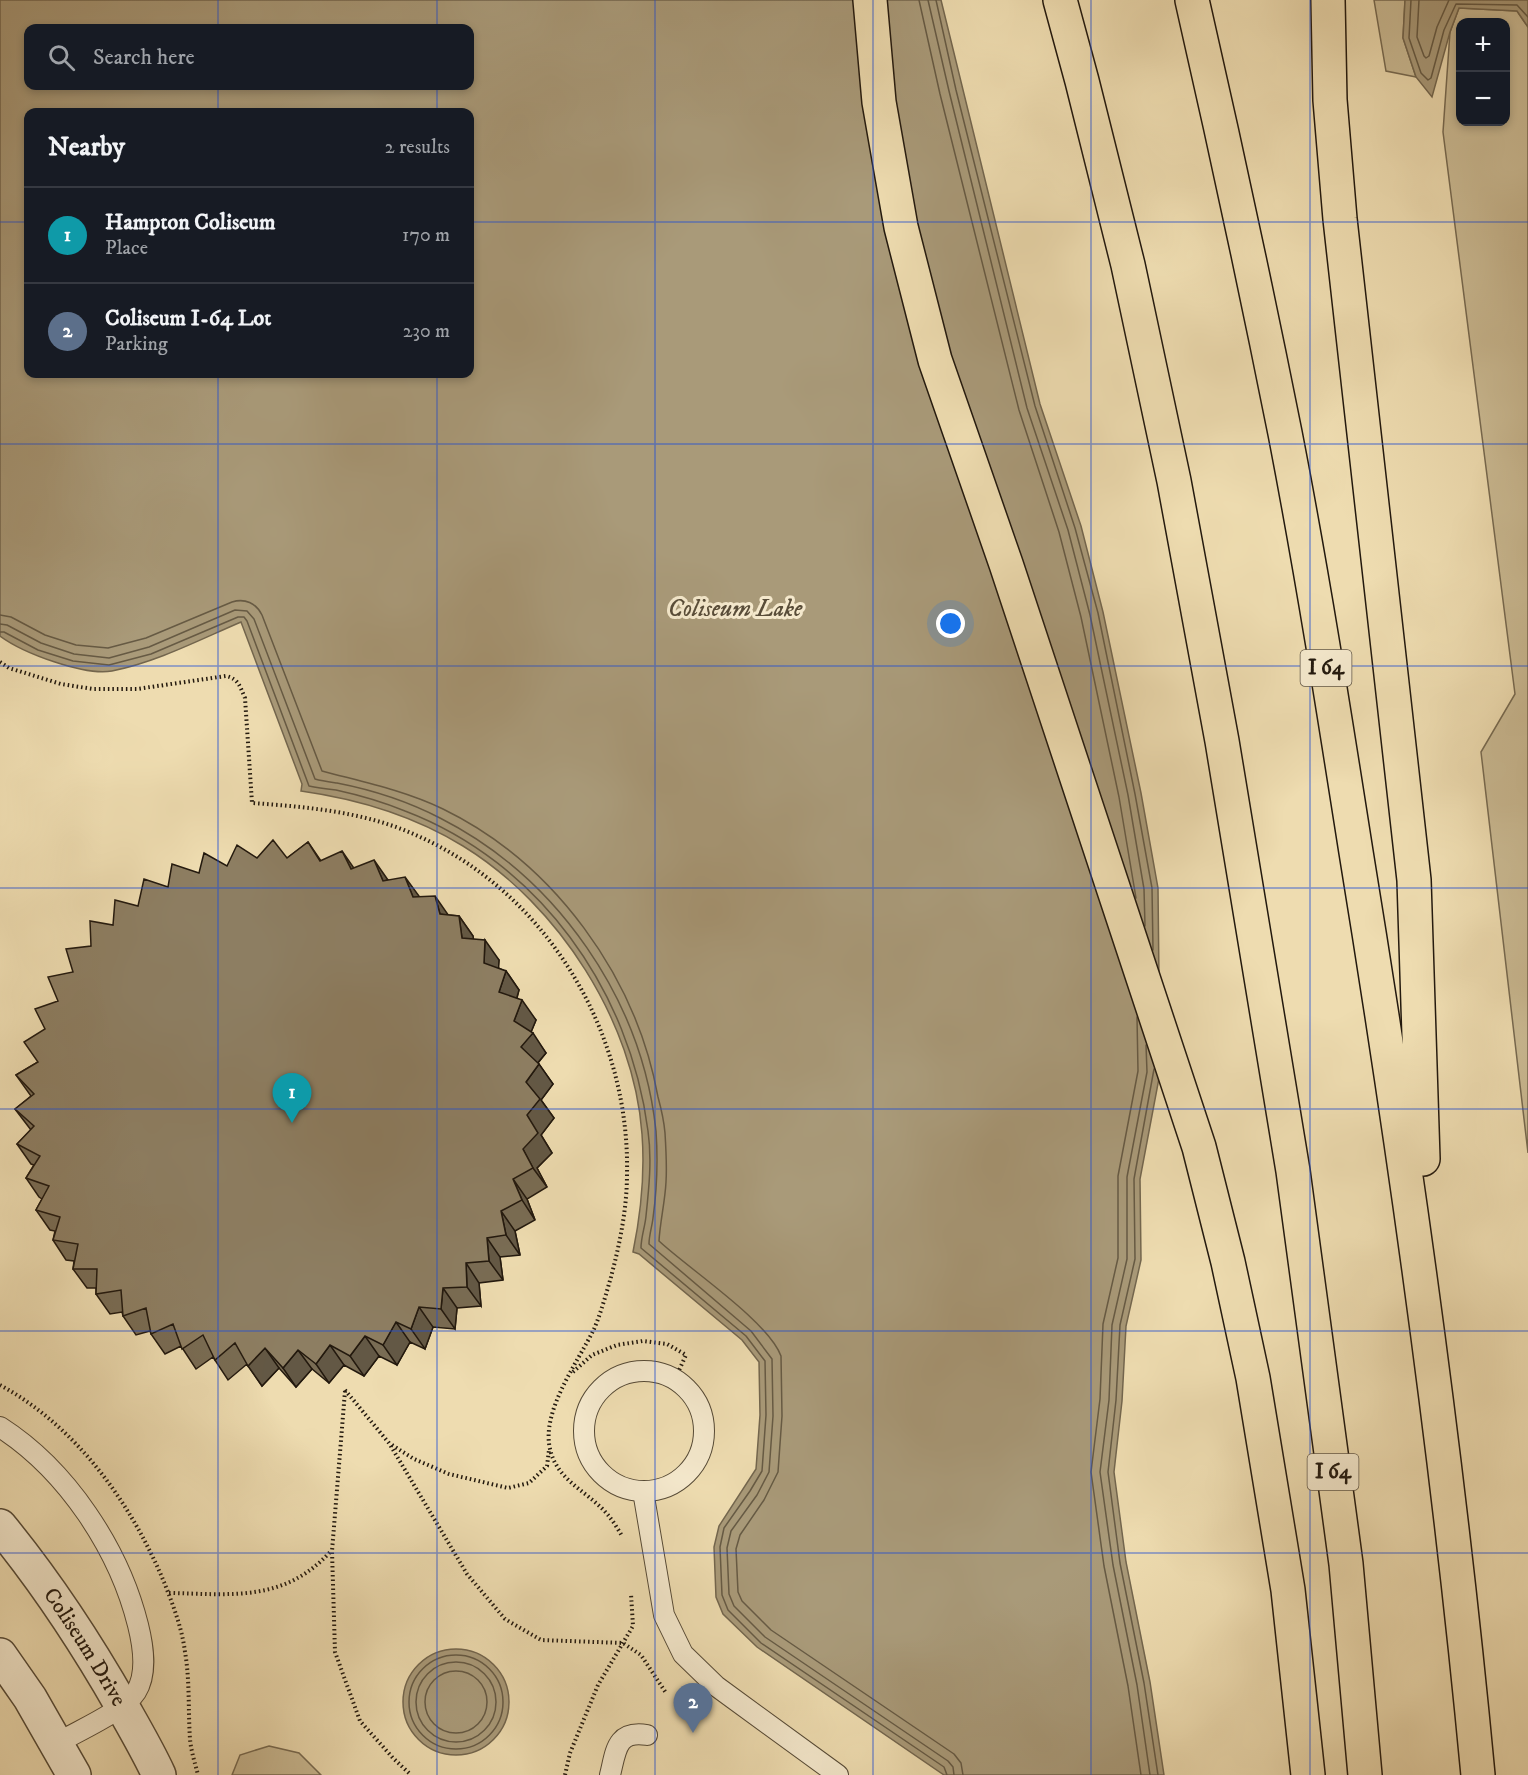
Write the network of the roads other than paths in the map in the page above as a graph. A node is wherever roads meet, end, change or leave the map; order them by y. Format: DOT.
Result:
graph roads {
  1 [pos="870,0"];
  2 [pos="1060,0"];
  3 [pos="1192,0"];
  4 [pos="1328,0"];
  5 [pos="1429,1341"];
  6 [pos="0,1427"];
  7 [pos="644,1491"];
  8 [pos="0,1526"];
  9 [pos="0,1655"];
  10 [pos="122,1706"];
  11 [pos="647,1735"];
  12 [pos="56,1744"];
  13 [pos="74,1775"];
  14 [pos="159,1775"];
  15 [pos="610,1775"];
  16 [pos="838,1775"];
  17 [pos="1308,1775"];
  18 [pos="1365,1775"];
  19 [pos="1478,1775"];
  1 -- 17 [label="highway"];
  2 -- 18 [label="highway, I 64"];
  3 -- 5 [label="highway, I 64"];
  4 -- 5 [label="highway"];
  5 -- 19 [label="highway, I 64"];
  6 -- 10 [label="lane"];
  7 -- 7 [label="lane"];
  7 -- 16 [label="lane"];
  8 -- 10 [label="street, Coliseum Drive"];
  9 -- 12 [label="street"];
  10 -- 12 [label="lane"];
  10 -- 14 [label="street, Coliseum Drive"];
  11 -- 15 [label="lane"];
  12 -- 13 [label="street"];
}
